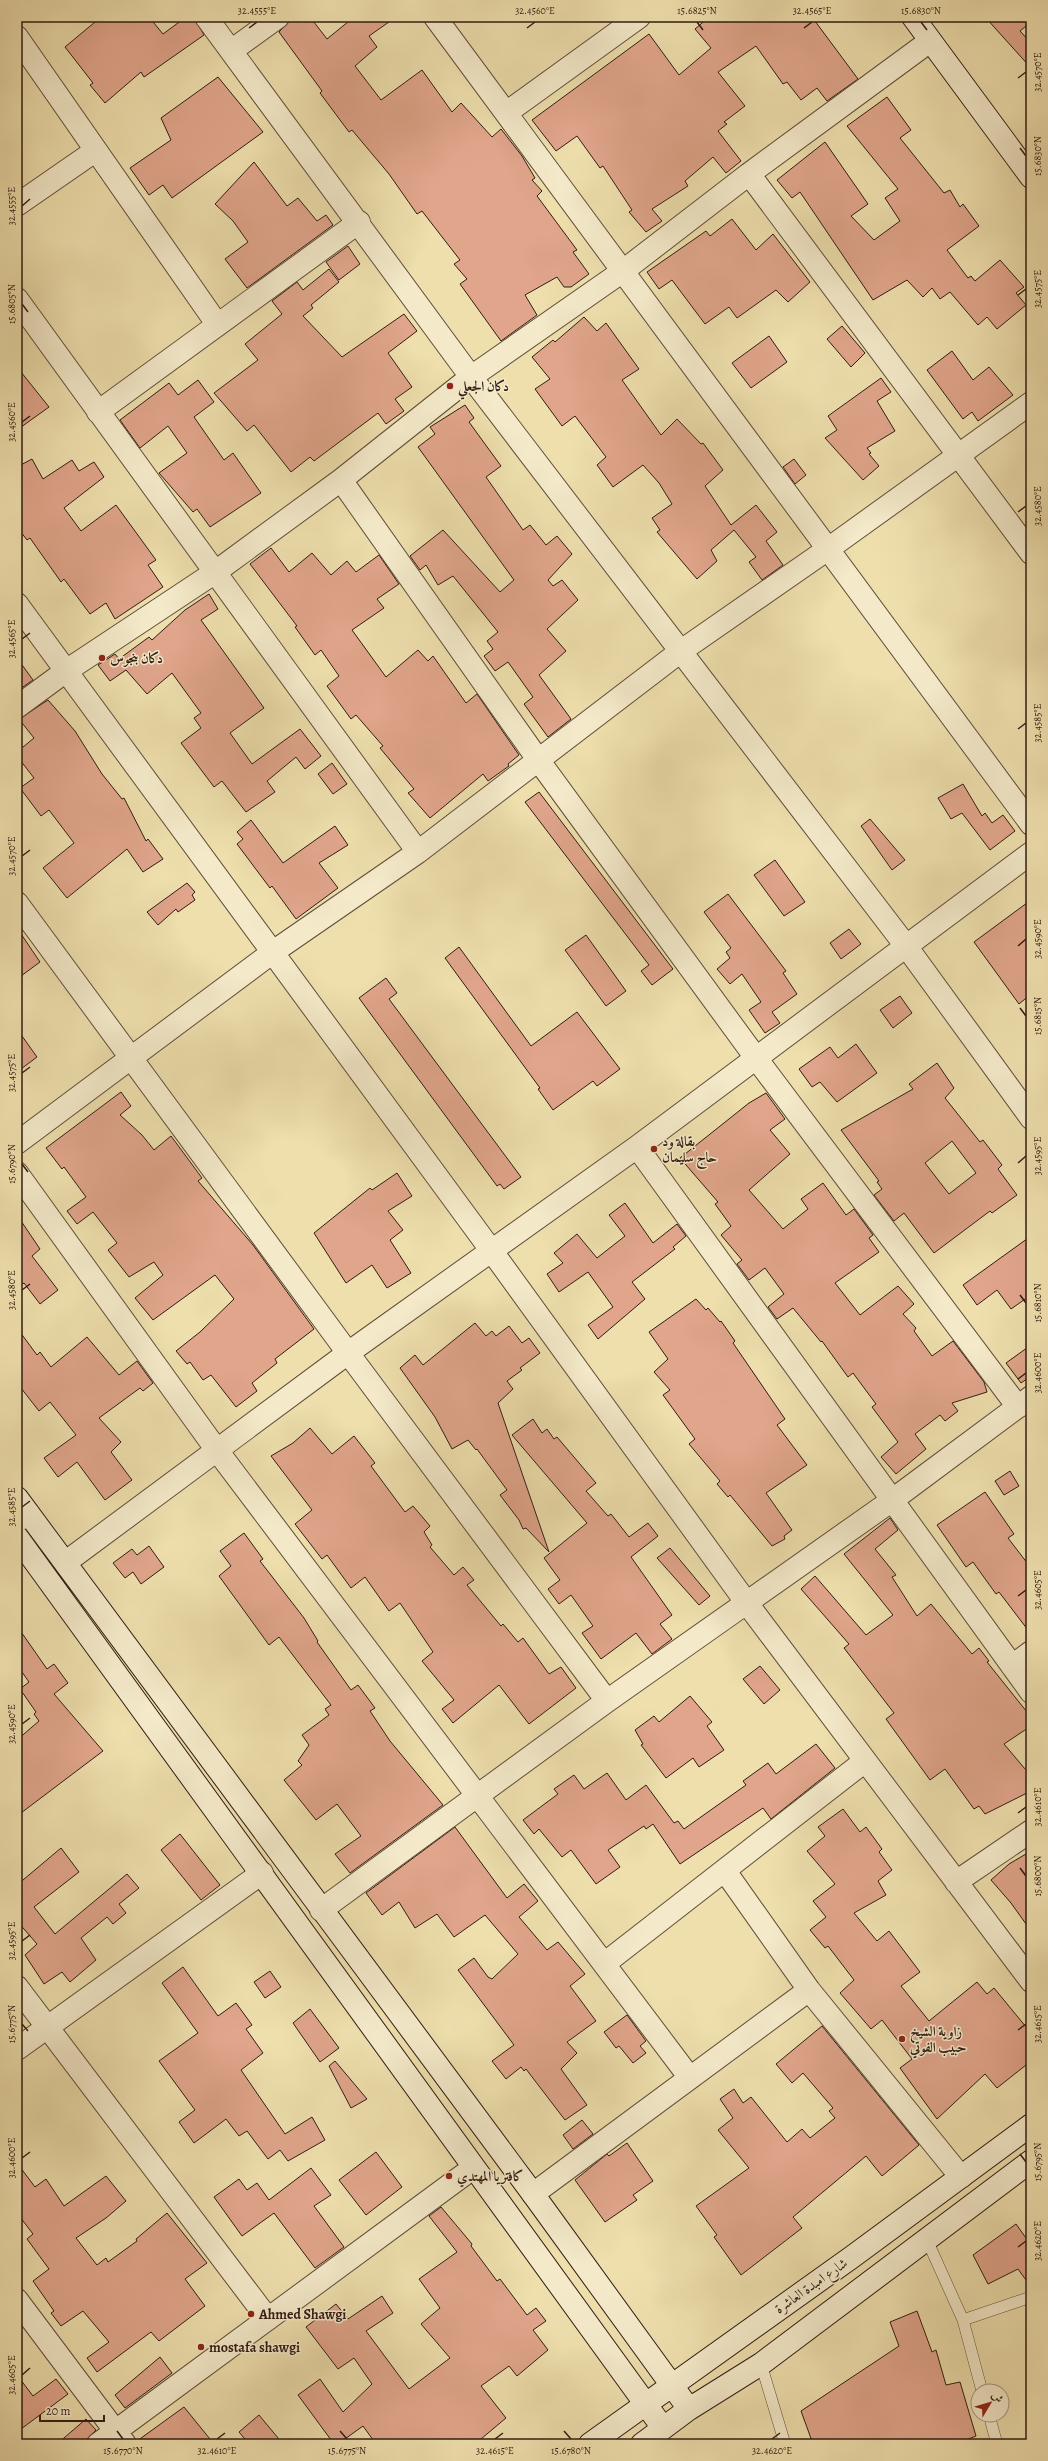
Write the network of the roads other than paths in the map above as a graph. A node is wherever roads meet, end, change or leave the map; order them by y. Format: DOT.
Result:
graph roads {
  1 [pos="206,17"];
  2 [pos="278,17"];
  3 [pos="435,17"];
  4 [pos="913,17"];
  5 [pos="631,19"];
  6 [pos="17,37"];
  7 [pos="930,41"];
  8 [pos="231,50"];
  9 [pos="506,114"];
  10 [pos="95,151"];
  11 [pos="750,174"];
  12 [pos="1031,177"];
  13 [pos="17,205"];
  14 [pos="359,222"];
  15 [pos="623,271"];
  16 [pos="17,299"];
  17 [pos="217,324"];
  18 [pos="471,377"];
  19 [pos="1031,403"];
  20 [pos="98,412"];
  21 [pos="958,456"];
  22 [pos="341,480"];
  23 [pos="828,549"];
  24 [pos="1031,553"];
  25 [pos="214,573"];
  26 [pos="17,604"];
  27 [pos="681,651"];
  28 [pos="66,671"];
  29 [pos="17,707"];
  30 [pos="539,761"];
  31 [pos="1031,824"];
  32 [pos="418,852"];
  33 [pos="1031,853"];
  34 [pos="17,902"];
  35 [pos="906,946"];
  36 [pos="273,952"];
  37 [pos="756,1058"];
  38 [pos="131,1059"];
  39 [pos="1031,1118"];
  40 [pos="17,1143"];
  41 [pos="637,1147"];
  42 [pos="17,1173"];
  43 [pos="491,1250"];
  44 [pos="348,1353"];
  45 [pos="1024,1402"];
  46 [pos="216,1449"];
  47 [pos="891,1501"];
  48 [pos="21,1511"];
  49 [pos="17,1537"];
  50 [pos="66,1562"];
  51 [pos="746,1602"];
  52 [pos="1031,1652"];
  53 [pos="1012,1666"];
  54 [pos="1031,1692"];
  55 [pos="607,1701"];
  56 [pos="865,1761"];
  57 [pos="223,1774"];
  58 [pos="201,1790"];
  59 [pos="477,1795"];
  60 [pos="1031,1831"];
  61 [pos="725,1871"];
  62 [pos="262,1873"];
  63 [pos="956,1882"];
  64 [pos="321,1910"];
  65 [pos="604,1964"];
  66 [pos="1031,1981"];
  67 [pos="17,1987"];
  68 [pos="809,1990"];
  69 [pos="46,2028"];
  70 [pos="17,2049"];
  71 [pos="690,2078"];
  72 [pos="1031,2125"];
  73 [pos="1031,2161"];
  74 [pos="473,2168"];
  75 [pos="961,2177"];
  76 [pos="533,2194"];
  77 [pos="927,2240"];
  78 [pos="1031,2297"];
  79 [pos="17,2300"];
  80 [pos="268,2319"];
  81 [pos="963,2320"];
  82 [pos="761,2364"];
  83 [pos="980,2383"];
  84 [pos="672,2384"];
  85 [pos="645,2404"];
  86 [pos="689,2409"];
  87 [pos="991,2423"];
  88 [pos="663,2428"];
  89 [pos="120,2438"];
  90 [pos="98,2444"];
  91 [pos="590,2444"];
  92 [pos="642,2444"];
  93 [pos="785,2444"];
  94 [pos="997,2444"];
  1 -- 8 [label="street"];
  2 -- 8 [label="street"];
  3 -- 9 [label="street"];
  4 -- 7 [label="street"];
  5 -- 9 [label="street"];
  6 -- 10 [label="street"];
  7 -- 11 [label="street"];
  7 -- 12 [label="street"];
  8 -- 14 [label="street"];
  9 -- 15 [label="street"];
  10 -- 13 [label="street"];
  10 -- 17 [label="street"];
  11 -- 15 [label="street"];
  11 -- 21 [label="street"];
  14 -- 17 [label="street"];
  14 -- 18 [label="street"];
  15 -- 18 [label="street"];
  15 -- 23 [label="street"];
  16 -- 20 [label="street"];
  17 -- 20 [label="street"];
  18 -- 22 [label="street"];
  18 -- 27 [label="street"];
  19 -- 21 [label="street"];
  20 -- 25 [label="street"];
  21 -- 23 [label="street"];
  21 -- 24 [label="street"];
  22 -- 25 [label="street"];
  22 -- 30 [label="street"];
  23 -- 27 [label="street"];
  23 -- 31 [label="street"];
  25 -- 28 [label="street"];
  25 -- 32 [label="street"];
  26 -- 28 [label="street"];
  27 -- 30 [label="street"];
  27 -- 35 [label="street"];
  28 -- 29 [label="street"];
  28 -- 36 [label="street"];
  30 -- 32 [label="street"];
  30 -- 37 [label="street"];
  32 -- 36 [label="street"];
  33 -- 35 [label="street"];
  34 -- 38 [label="street"];
  35 -- 37 [label="street"];
  35 -- 39 [label="street"];
  36 -- 38 [label="street"];
  36 -- 43 [label="street"];
  37 -- 41 [label="street"];
  37 -- 45 [label="street"];
  38 -- 40 [label="street"];
  38 -- 44 [label="street"];
  41 -- 43 [label="street"];
  41 -- 47 [label="street"];
  42 -- 46 [label="street"];
  43 -- 44 [label="street"];
  43 -- 51 [label="street"];
  44 -- 46 [label="street"];
  44 -- 55 [label="street"];
  45 -- 47 [label="street"];
  46 -- 50 [label="street"];
  46 -- 59 [label="street"];
  47 -- 51 [label="street"];
  47 -- 53 [label="street"];
  48 -- 50 [label="street"];
  49 -- 58 [label="street"];
  50 -- 57 [label="street"];
  51 -- 55 [label="street"];
  51 -- 56 [label="street"];
  52 -- 53 [label="street"];
  53 -- 54 [label="street"];
  55 -- 59 [label="street"];
  56 -- 61 [label="street"];
  56 -- 63 [label="street"];
  57 -- 58 [label="street"];
  57 -- 64 [label="street"];
  58 -- 62 [label="street"];
  59 -- 64 [label="street"];
  59 -- 65 [label="street"];
  60 -- 63 [label="street"];
  61 -- 65 [label="street"];
  61 -- 68 [label="street"];
  62 -- 69 [label="street"];
  62 -- 74 [label="street"];
  63 -- 66 [label="street"];
  64 -- 76 [label="street"];
  65 -- 71 [label="street"];
  67 -- 69 [label="street"];
  68 -- 71 [label="street"];
  68 -- 75 [label="street"];
  69 -- 70 [label="street"];
  69 -- 80 [label="street"];
  71 -- 76 [label="street"];
  72 -- 75 [label="street, شارع امبدة العاشرة"];
  73 -- 77 [label="street"];
  74 -- 80 [label="street"];
  74 -- 85 [label="street"];
  75 -- 84 [label="street, شارع امبدة العاشرة"];
  76 -- 84 [label="street"];
  77 -- 81 [label="lane"];
  77 -- 82 [label="street"];
  78 -- 81 [label="lane"];
  79 -- 89 [label="street"];
  80 -- 89 [label="street"];
  81 -- 83 [label="lane"];
  82 -- 86 [label="street"];
  82 -- 93 [label="lane"];
  84 -- 85 [label="street, شارع امبدة العاشرة"];
  84 -- 86 [label="street"];
  85 -- 88 [label="street"];
  85 -- 91 [label="street, شارع امبدة العاشرة"];
  86 -- 88 [label="street"];
  87 -- 94 [label="lane"];
  88 -- 92 [label="street"];
  89 -- 90 [label="street"];
}
